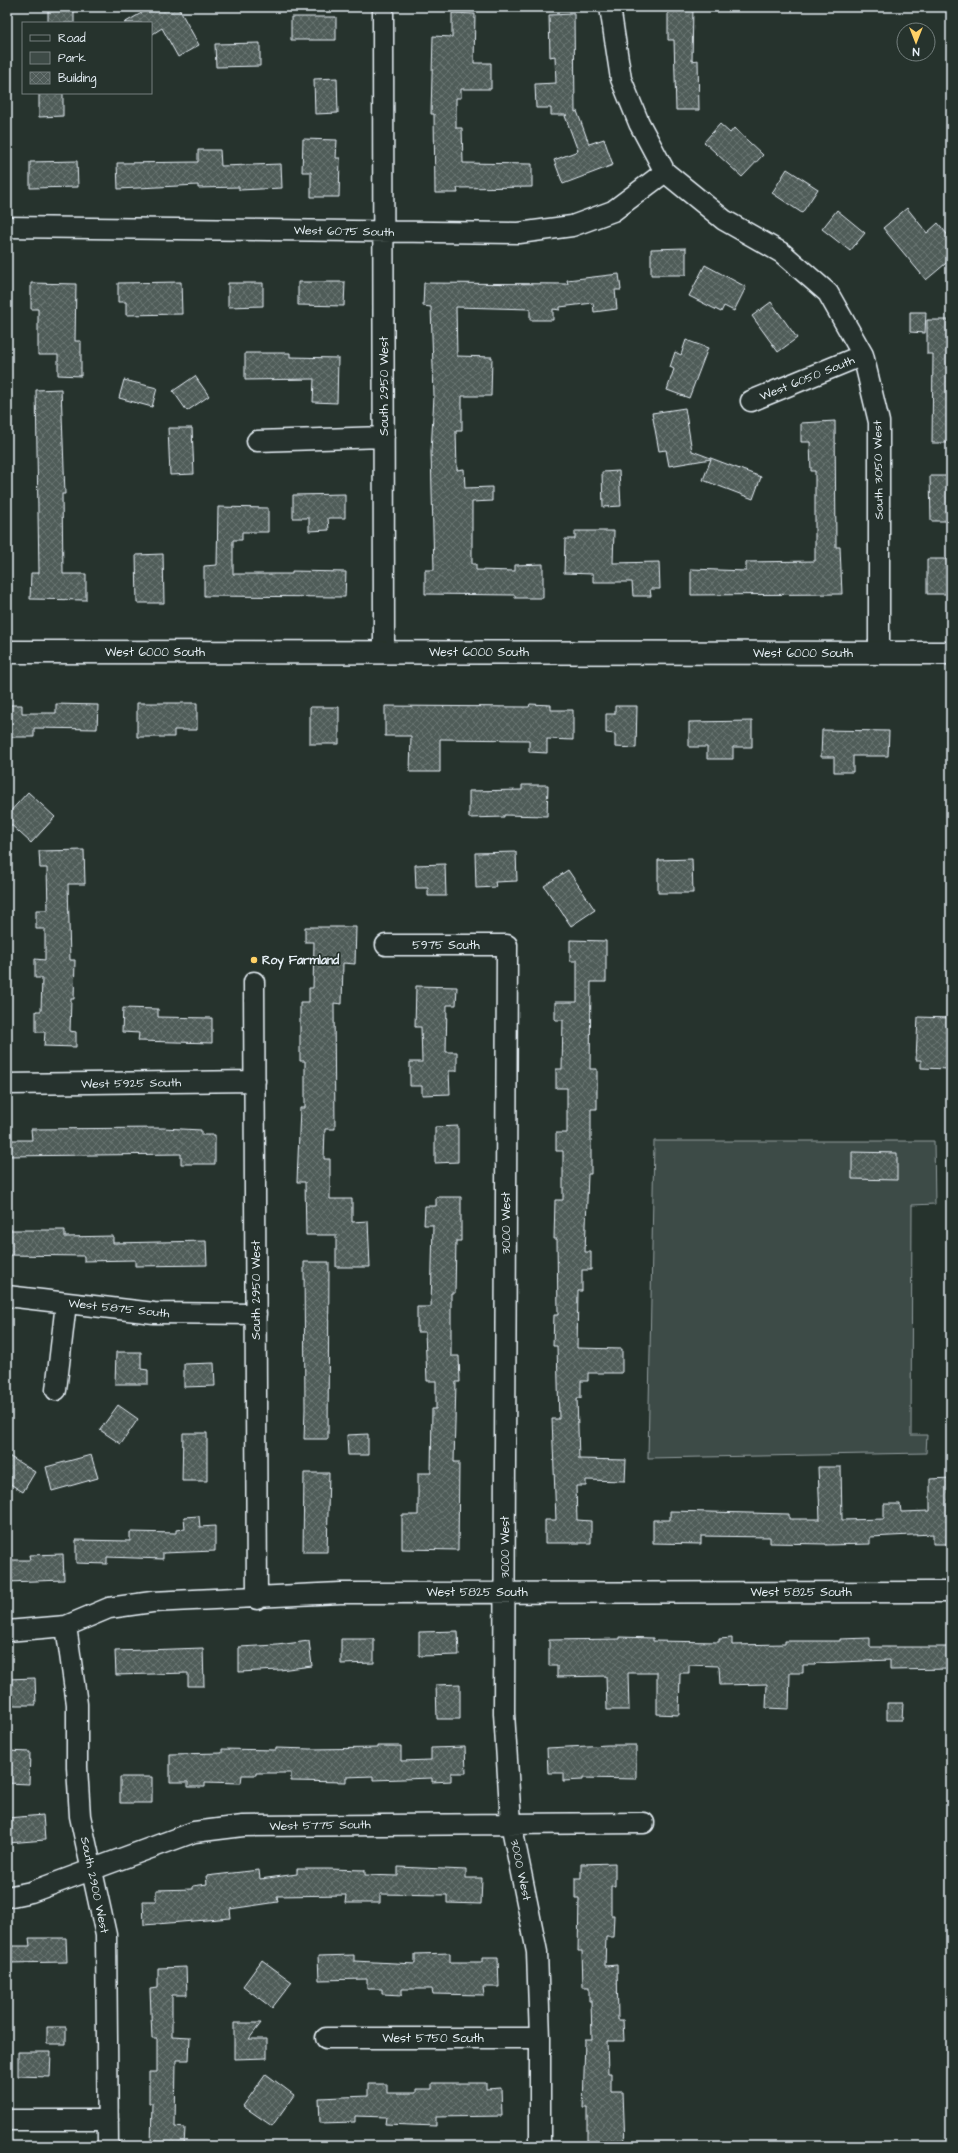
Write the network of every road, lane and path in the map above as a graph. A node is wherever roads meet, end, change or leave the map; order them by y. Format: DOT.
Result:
graph roads {
  1 [pos="383,7"];
  2 [pos="610,7"];
  3 [pos="665,172"];
  4 [pos="7,227"];
  5 [pos="384,231"];
  6 [pos="863,355"];
  7 [pos="751,401"];
  8 [pos="384,437"];
  9 [pos="256,441"];
  10 [pos="7,652"];
  11 [pos="384,652"];
  12 [pos="878,652"];
  13 [pos="951,652"];
  14 [pos="386,945"];
  15 [pos="507,945"];
  16 [pos="254,982"];
  17 [pos="255,1081"];
  18 [pos="7,1084"];
  19 [pos="7,1296"];
  20 [pos="66,1303"];
  21 [pos="256,1314"];
  22 [pos="56,1390"];
  23 [pos="505,1592"];
  24 [pos="951,1592"];
  25 [pos="256,1599"];
  26 [pos="66,1626"];
  27 [pos="7,1631"];
  28 [pos="511,1823"];
  29 [pos="644,1823"];
  30 [pos="92,1869"];
  31 [pos="7,1897"];
  32 [pos="326,2038"];
  33 [pos="540,2038"];
  34 [pos="7,2120"];
  35 [pos="108,2120"];
  36 [pos="108,2146"];
  37 [pos="540,2146"];
  1 -- 5 [label="street, South 2950 West"];
  2 -- 3 [label="street, South 3050 West"];
  3 -- 5 [label="street, West 6075 South"];
  3 -- 6 [label="street, South 3050 West"];
  4 -- 5 [label="street, West 6075 South"];
  5 -- 8 [label="street, South 2950 West"];
  6 -- 7 [label="street, West 6050 South"];
  6 -- 12 [label="street, South 3050 West"];
  8 -- 9 [label="street"];
  8 -- 11 [label="street, South 2950 West"];
  10 -- 11 [label="street, West 6000 South"];
  11 -- 12 [label="street, West 6000 South"];
  12 -- 13 [label="street, West 6000 South"];
  14 -- 15 [label="street, 5975 South"];
  15 -- 23 [label="street, 3000 West"];
  16 -- 17 [label="street, South 2950 West"];
  17 -- 18 [label="street, West 5925 South"];
  17 -- 21 [label="street, South 2950 West"];
  19 -- 20 [label="street, West 5875 South"];
  20 -- 21 [label="street, West 5875 South"];
  20 -- 22 [label="street"];
  21 -- 25 [label="street, South 2950 West"];
  23 -- 24 [label="street, West 5825 South"];
  23 -- 25 [label="street, West 5825 South"];
  23 -- 28 [label="street, 3000 West"];
  25 -- 26 [label="street, West 5825 South"];
  26 -- 27 [label="street, West 5825 South"];
  26 -- 30 [label="street, South 2900 West"];
  28 -- 29 [label="street, West 5775 South"];
  28 -- 30 [label="street, West 5775 South"];
  28 -- 33 [label="street, 3000 West"];
  30 -- 31 [label="street, West 5775 South"];
  30 -- 35 [label="street, South 2900 West"];
  32 -- 33 [label="street, West 5750 South"];
  33 -- 37 [label="street, 3000 West"];
  34 -- 35 [label="street"];
  35 -- 36 [label="street, South 2900 West"];
}
